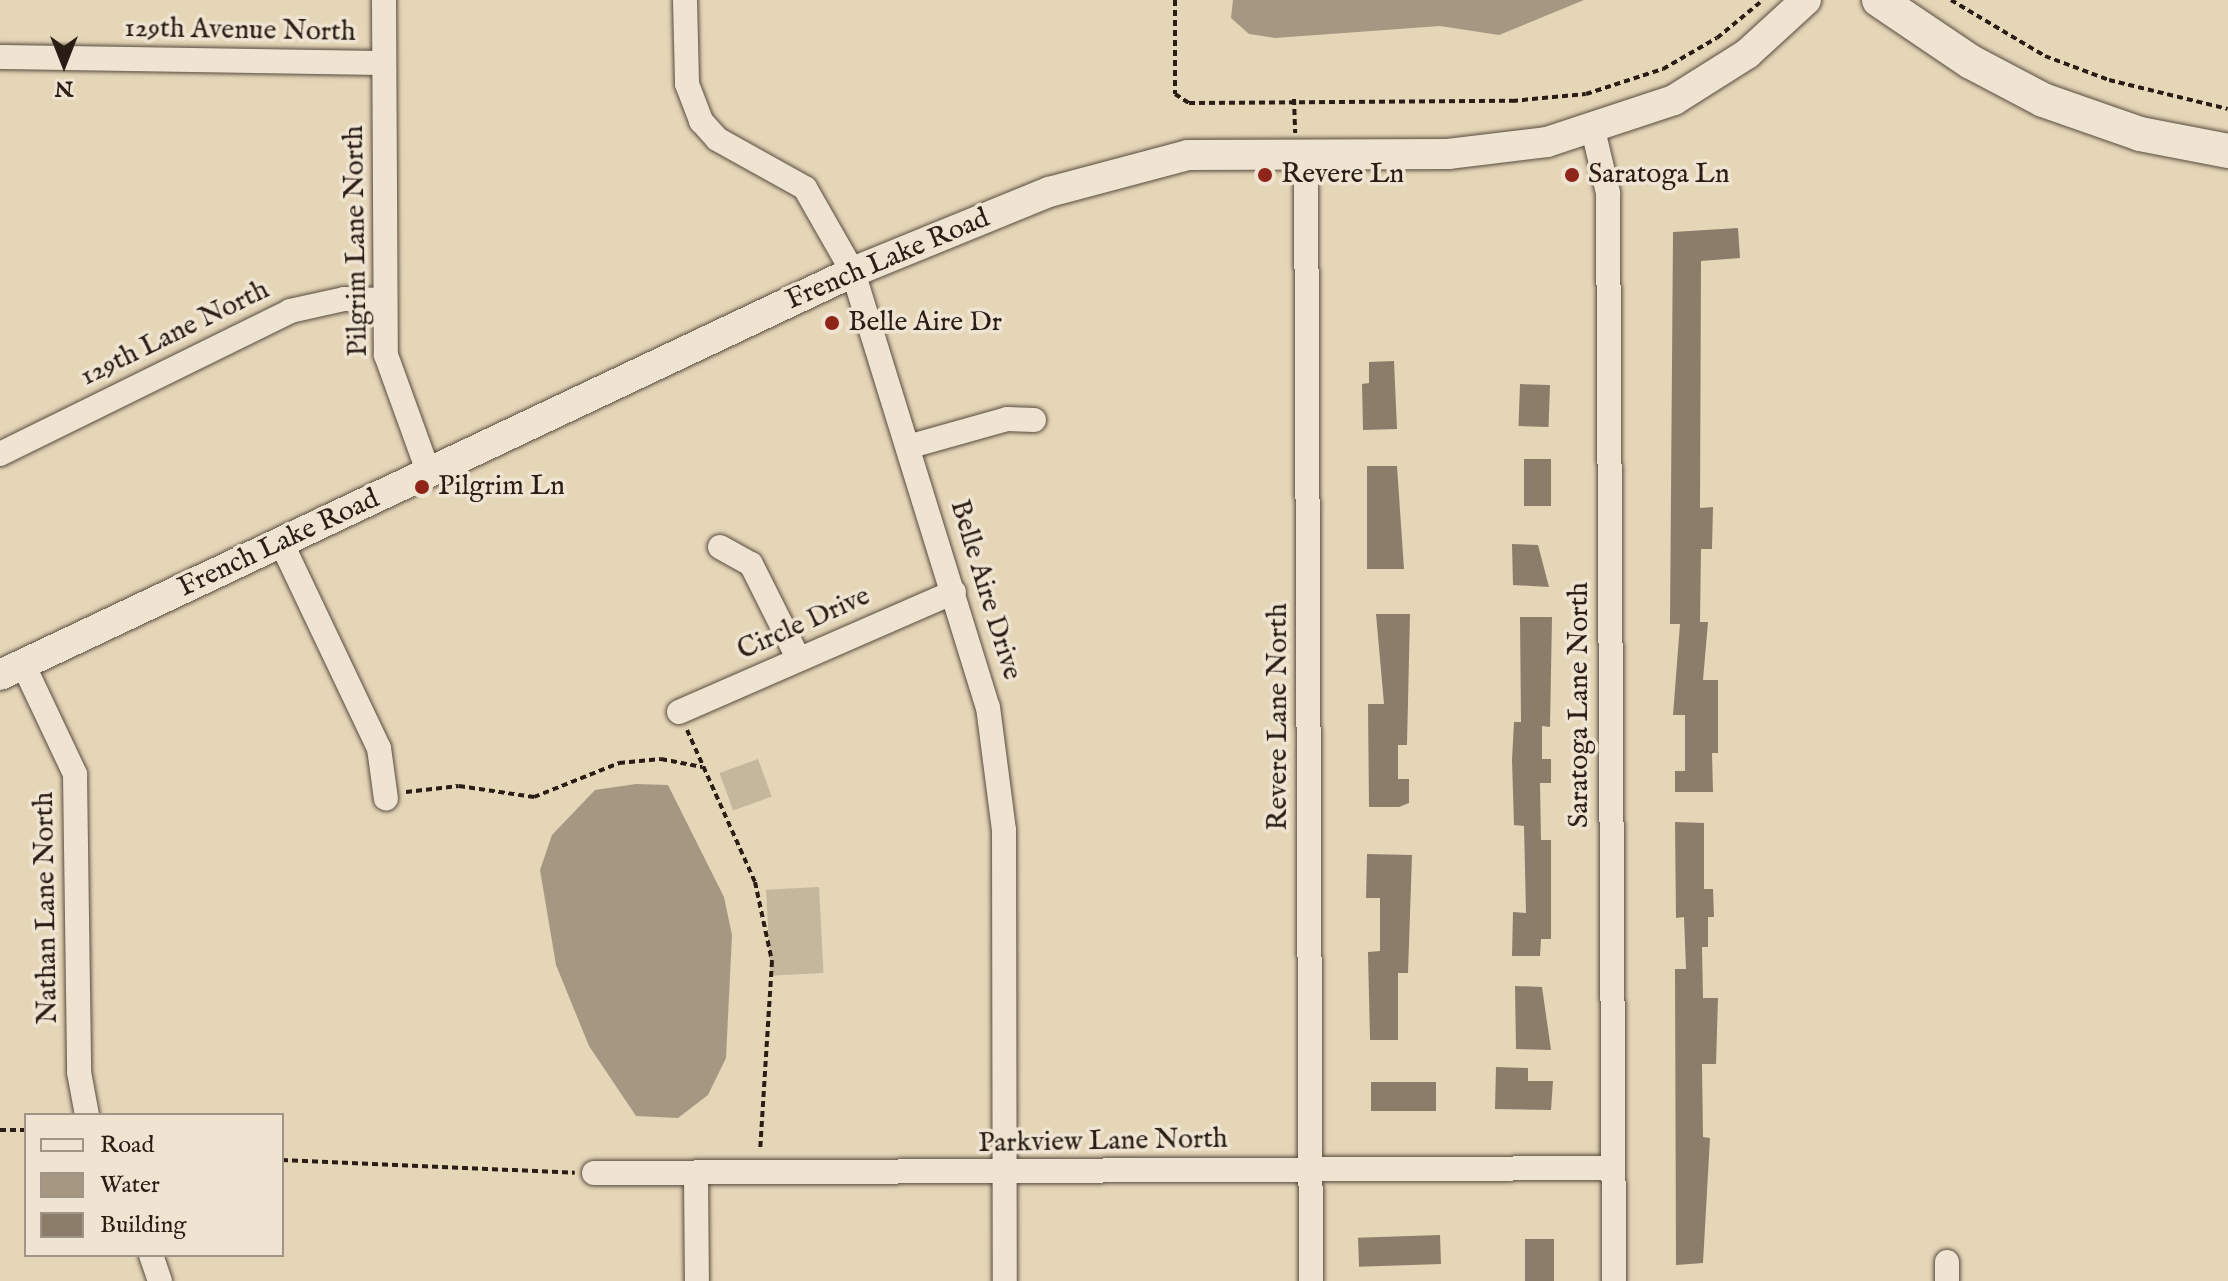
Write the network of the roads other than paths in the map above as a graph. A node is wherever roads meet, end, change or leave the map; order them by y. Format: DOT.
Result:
graph roads {
  1 [pos="384,0"];
  2 [pos="685,0"];
  3 [pos="1806,0"];
  4 [pos="1879,0"];
  5 [pos="0,57"];
  6 [pos="384,63"];
  7 [pos="1593,130"];
  8 [pos="2228,151"];
  9 [pos="1301,152"];
  10 [pos="853,272"];
  11 [pos="385,300"];
  12 [pos="1034,420"];
  13 [pos="911,446"];
  14 [pos="0,454"];
  15 [pos="429,474"];
  16 [pos="281,542"];
  17 [pos="720,547"];
  18 [pos="954,592"];
  19 [pos="798,658"];
  20 [pos="12,670"];
  21 [pos="679,712"];
  22 [pos="386,799"];
  23 [pos="87,1113"];
  24 [pos="1613,1168"];
  25 [pos="1311,1170"];
  26 [pos="594,1173"];
  27 [pos="1005,1174"];
  28 [pos="696,1176"];
  29 [pos="152,1257"];
  30 [pos="160,1281"];
  31 [pos="697,1281"];
  32 [pos="1005,1281"];
  33 [pos="1311,1281"];
  34 [pos="1614,1281"];
  1 -- 6 [label="street, Pilgrim Lane North"];
  2 -- 10 [label="street, Belle Aire Drive"];
  3 -- 7 [label="street, French Lake Road"];
  4 -- 8 [label="main road"];
  5 -- 6 [label="street, 129th Avenue North"];
  6 -- 11 [label="street, Pilgrim Lane North"];
  7 -- 9 [label="street, French Lake Road"];
  7 -- 24 [label="street, Saratoga Lane North"];
  9 -- 10 [label="street, French Lake Road"];
  9 -- 25 [label="street, Revere Lane North"];
  10 -- 13 [label="street, Belle Aire Drive"];
  10 -- 15 [label="street, French Lake Road"];
  11 -- 14 [label="street, 129th Lane North"];
  11 -- 15 [label="street, Pilgrim Lane North"];
  12 -- 13 [label="street"];
  13 -- 18 [label="street, Belle Aire Drive"];
  15 -- 16 [label="street, French Lake Road"];
  16 -- 20 [label="street, French Lake Road"];
  16 -- 22 [label="street"];
  17 -- 19 [label="street"];
  18 -- 19 [label="street, Circle Drive"];
  18 -- 27 [label="street, Belle Aire Drive"];
  19 -- 21 [label="street, Circle Drive"];
  20 -- 23 [label="street, Nathan Lane North"];
  24 -- 25 [label="street, Parkview Lane North"];
  24 -- 34 [label="street, Saratoga Lane North"];
  25 -- 27 [label="street, Parkview Lane North"];
  25 -- 33 [label="street, Revere Lane North"];
  26 -- 28 [label="street, Parkview Lane North"];
  27 -- 28 [label="street, Parkview Lane North"];
  27 -- 32 [label="street, Belle Aire Drive"];
  28 -- 31 [label="street"];
  29 -- 30 [label="street"];
}
